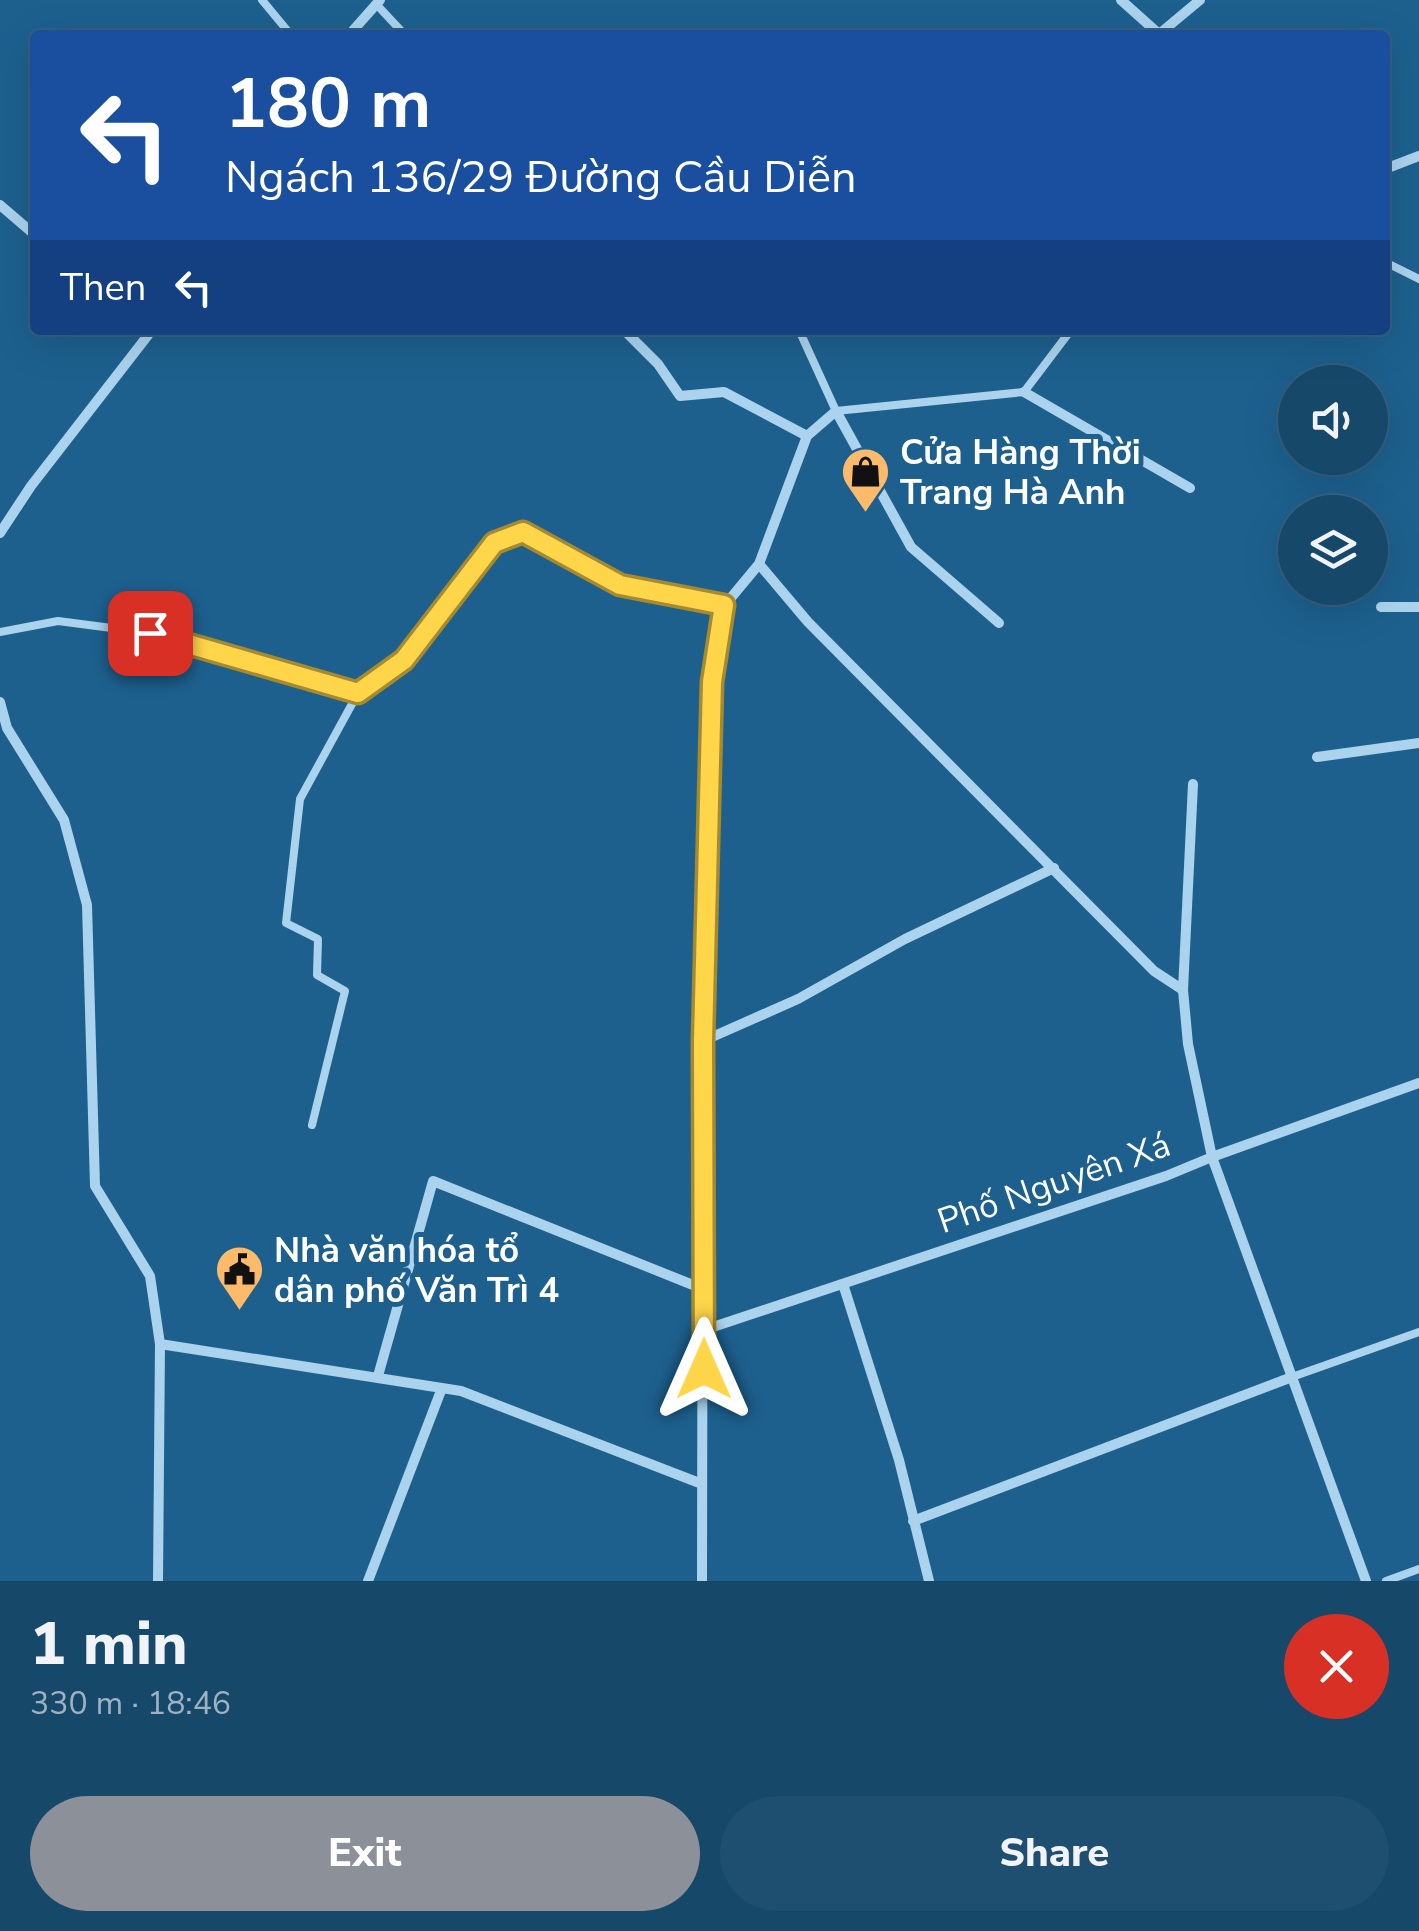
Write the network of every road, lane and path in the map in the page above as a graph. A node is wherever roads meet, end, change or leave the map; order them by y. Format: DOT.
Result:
graph roads {
  1 [pos="262,0"];
  2 [pos="1121,0"];
  3 [pos="1200,0"];
  4 [pos="378,2"];
  5 [pos="287,30"];
  6 [pos="353,30"];
  7 [pos="401,30"];
  8 [pos="1154,30"];
  9 [pos="1165,30"];
  10 [pos="1419,156"];
  11 [pos="1390,167"];
  12 [pos="0,205"];
  13 [pos="30,231"];
  14 [pos="1390,264"];
  15 [pos="1419,279"];
  16 [pos="146,335"];
  17 [pos="629,335"];
  18 [pos="801,335"];
  19 [pos="1066,335"];
  20 [pos="1024,392"];
  21 [pos="836,411"];
  22 [pos="807,436"];
  23 [pos="1190,488"];
  24 [pos="0,533"];
  25 [pos="759,564"];
  26 [pos="724,605"];
  27 [pos="1381,606"];
  28 [pos="1419,607"];
  29 [pos="999,623"];
  30 [pos="0,632"];
  31 [pos="358,693"];
  32 [pos="0,702"];
  33 [pos="3,730"];
  34 [pos="1419,743"];
  35 [pos="1317,757"];
  36 [pos="1193,784"];
  37 [pos="1054,868"];
  38 [pos="1183,990"];
  39 [pos="703,1041"];
  40 [pos="1419,1083"];
  41 [pos="312,1124"];
  42 [pos="1212,1156"];
  43 [pos="842,1284"];
  44 [pos="703,1288"];
  45 [pos="704,1330"];
  46 [pos="1419,1332"];
  47 [pos="160,1344"];
  48 [pos="378,1376"];
  49 [pos="1292,1377"];
  50 [pos="442,1388"];
  51 [pos="702,1484"];
  52 [pos="913,1522"];
  53 [pos="1419,1569"];
  54 [pos="158,1581"];
  55 [pos="368,1581"];
  56 [pos="702,1581"];
  57 [pos="929,1581"];
  58 [pos="1366,1581"];
  59 [pos="1386,1581"];
  1 -- 5 [label="lane"];
  2 -- 8 [label="street"];
  3 -- 9 [label="street"];
  4 -- 6 [label="street"];
  4 -- 7 [label="lane"];
  10 -- 11 [label="street"];
  12 -- 13 [label="street"];
  14 -- 15 [label="lane"];
  16 -- 24 [label="street"];
  17 -- 22 [label="street"];
  18 -- 21 [label="lane"];
  19 -- 20 [label="lane"];
  20 -- 21 [label="lane"];
  20 -- 23 [label="street"];
  21 -- 22 [label="street"];
  21 -- 29 [label="street"];
  22 -- 25 [label="street"];
  25 -- 26 [label="street"];
  25 -- 37 [label="street"];
  26 -- 31 [label="lane"];
  26 -- 39 [label="street"];
  27 -- 28 [label="street"];
  30 -- 31 [label="lane"];
  31 -- 41 [label="lane"];
  32 -- 33 [label="street"];
  33 -- 47 [label="street"];
  34 -- 35 [label="street"];
  36 -- 38 [label="street"];
  37 -- 38 [label="street"];
  37 -- 39 [label="street"];
  38 -- 42 [label="street"];
  39 -- 44 [label="street"];
  40 -- 42 [label="street, Phố Nguyên Xá"];
  42 -- 43 [label="street, Phố Nguyên Xá"];
  42 -- 49 [label="street"];
  43 -- 45 [label="street, Phố Nguyên Xá"];
  43 -- 52 [label="street"];
  44 -- 45 [label="street"];
  44 -- 48 [label="street"];
  45 -- 51 [label="street"];
  46 -- 49 [label="lane"];
  47 -- 48 [label="street"];
  47 -- 54 [label="street"];
  48 -- 50 [label="street"];
  49 -- 52 [label="street"];
  49 -- 58 [label="street"];
  50 -- 51 [label="street"];
  50 -- 55 [label="street"];
  51 -- 56 [label="street"];
  52 -- 57 [label="street"];
  53 -- 59 [label="lane"];
}
